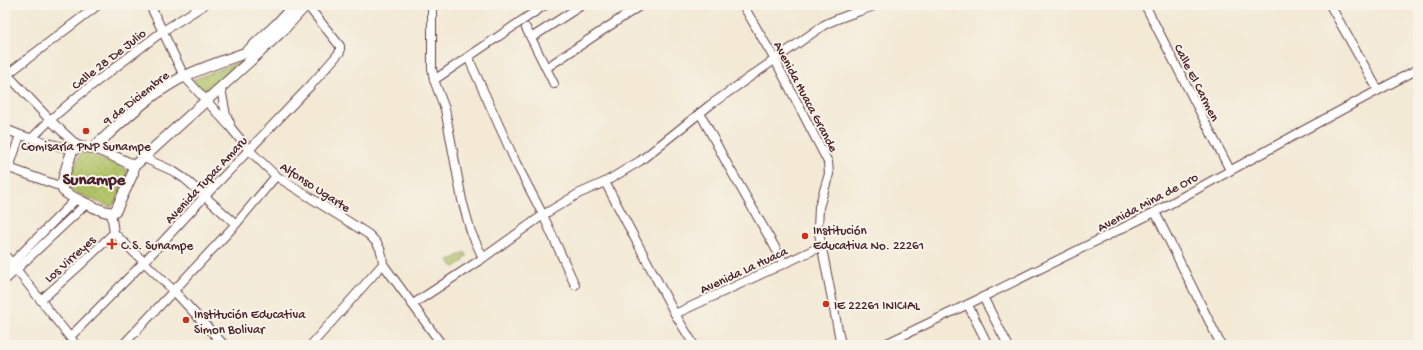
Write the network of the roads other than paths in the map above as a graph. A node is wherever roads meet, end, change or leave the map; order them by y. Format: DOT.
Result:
graph roads {
  1 [pos="98,5"];
  2 [pos="150,5"];
  3 [pos="204,5"];
  4 [pos="294,5"];
  5 [pos="307,5"];
  6 [pos="432,5"];
  7 [pos="544,5"];
  8 [pos="582,5"];
  9 [pos="641,5"];
  10 [pos="742,5"];
  11 [pos="876,5"];
  12 [pos="1145,5"];
  13 [pos="1330,5"];
  14 [pos="526,28"];
  15 [pos="163,31"];
  16 [pos="531,38"];
  17 [pos="468,57"];
  18 [pos="774,60"];
  19 [pos="546,68"];
  20 [pos="1418,69"];
  21 [pos="6,74"];
  22 [pos="184,76"];
  23 [pos="434,80"];
  24 [pos="554,84"];
  25 [pos="220,89"];
  26 [pos="1378,90"];
  27 [pos="207,101"];
  28 [pos="700,113"];
  29 [pos="50,120"];
  30 [pos="231,128"];
  31 [pos="5,129"];
  32 [pos="20,135"];
  33 [pos="32,138"];
  34 [pos="93,148"];
  35 [pos="76,149"];
  36 [pos="249,150"];
  37 [pos="144,158"];
  38 [pos="133,167"];
  39 [pos="7,170"];
  40 [pos="1230,170"];
  41 [pos="276,176"];
  42 [pos="605,182"];
  43 [pos="62,187"];
  44 [pos="204,197"];
  45 [pos="76,199"];
  46 [pos="86,204"];
  47 [pos="111,212"];
  48 [pos="1155,212"];
  49 [pos="543,215"];
  50 [pos="236,224"];
  51 [pos="114,233"];
  52 [pos="822,246"];
  53 [pos="5,255"];
  54 [pos="483,258"];
  55 [pos="144,262"];
  56 [pos="784,263"];
  57 [pos="383,264"];
  58 [pos="14,266"];
  59 [pos="5,270"];
  60 [pos="5,280"];
  61 [pos="575,285"];
  62 [pos="174,291"];
  63 [pos="983,297"];
  64 [pos="41,300"];
  65 [pos="413,304"];
  66 [pos="968,305"];
  67 [pos="675,314"];
  68 [pos="70,337"];
  69 [pos="76,345"];
  70 [pos="123,345"];
  71 [pos="224,345"];
  72 [pos="311,345"];
  73 [pos="442,345"];
  74 [pos="694,345"];
  75 [pos="841,345"];
  76 [pos="884,345"];
  77 [pos="988,345"];
  78 [pos="1008,345"];
  79 [pos="1221,345"];
  1 -- 21 [label="street"];
  2 -- 15 [label="street, Alfonso Ugarte"];
  3 -- 15 [label="street, Calle 28 De Julio"];
  4 -- 22 [label="main road, 9 de Diciembre"];
  5 -- 25 [label="main road"];
  5 -- 36 [label="street, Avenida Tupac Amaru"];
  6 -- 23 [label="street"];
  7 -- 17 [label="street"];
  8 -- 16 [label="street"];
  9 -- 19 [label="street"];
  10 -- 18 [label="street, Avenida Huaca Grande"];
  11 -- 18 [label="street"];
  12 -- 40 [label="street, Calle El Carmen"];
  13 -- 26 [label="street"];
  14 -- 16 [label="street"];
  15 -- 22 [label="street, Alfonso Ugarte"];
  15 -- 29 [label="street, Calle 28 De Julio"];
  16 -- 19 [label="street"];
  17 -- 23 [label="street"];
  17 -- 49 [label="street"];
  18 -- 28 [label="street"];
  18 -- 52 [label="street, Avenida Huaca Grande"];
  19 -- 24 [label="street"];
  20 -- 26 [label="street, Avenida Mina de Oro"];
  21 -- 29 [label="street"];
  22 -- 27 [label="street, Alfonso Ugarte"];
  22 -- 34 [label="main road, 9 de Diciembre"];
  23 -- 54 [label="street"];
  25 -- 27 [label="main road"];
  25 -- 30 [label="street"];
  26 -- 40 [label="street, Avenida Mina de Oro"];
  27 -- 30 [label="street, Alfonso Ugarte"];
  27 -- 37 [label="main road"];
  28 -- 42 [label="street"];
  28 -- 56 [label="street"];
  29 -- 33 [label="street, Calle 28 De Julio"];
  29 -- 35 [label="street"];
  30 -- 36 [label="street, Alfonso Ugarte"];
  31 -- 32 [label="street"];
  32 -- 33 [label="street"];
  32 -- 39 [label="street"];
  33 -- 35 [label="street"];
  34 -- 35 [label="main road"];
  34 -- 38 [label="main road"];
  35 -- 43 [label="main road"];
  36 -- 41 [label="street, Alfonso Ugarte"];
  36 -- 44 [label="street, Avenida Tupac Amaru"];
  37 -- 38 [label="main road"];
  37 -- 44 [label="street"];
  38 -- 47 [label="main road"];
  39 -- 43 [label="street"];
  40 -- 48 [label="street, Avenida Mina de Oro"];
  41 -- 50 [label="street"];
  41 -- 57 [label="street, Alfonso Ugarte"];
  42 -- 49 [label="street"];
  42 -- 67 [label="street"];
  43 -- 45 [label="main road"];
  44 -- 50 [label="street"];
  44 -- 55 [label="street, Avenida Tupac Amaru"];
  45 -- 46 [label="main road"];
  45 -- 58 [label="street"];
  46 -- 47 [label="main road"];
  46 -- 58 [label="street"];
  47 -- 51 [label="street"];
  48 -- 63 [label="street, Avenida Mina de Oro"];
  48 -- 79 [label="street"];
  49 -- 54 [label="street"];
  49 -- 61 [label="street"];
  50 -- 62 [label="street"];
  51 -- 55 [label="street"];
  51 -- 64 [label="street, Los Virreyes"];
  52 -- 56 [label="street, Avenida La Huaca"];
  52 -- 75 [label="street, Avenida Huaca Grande"];
  53 -- 58 [label="street"];
  54 -- 65 [label="street"];
  55 -- 62 [label="street"];
  55 -- 68 [label="street, Avenida Tupac Amaru"];
  56 -- 67 [label="street, Avenida La Huaca"];
  57 -- 65 [label="street, Alfonso Ugarte"];
  57 -- 72 [label="street"];
  58 -- 59 [label="street"];
  58 -- 60 [label="street"];
  58 -- 64 [label="street"];
  62 -- 70 [label="street"];
  62 -- 71 [label="street"];
  63 -- 66 [label="street, Avenida Mina de Oro"];
  63 -- 78 [label="street"];
  64 -- 68 [label="street"];
  65 -- 73 [label="street, Alfonso Ugarte"];
  66 -- 76 [label="street, Avenida Mina de Oro"];
  66 -- 77 [label="street"];
  67 -- 74 [label="street"];
  68 -- 69 [label="street"];
}
